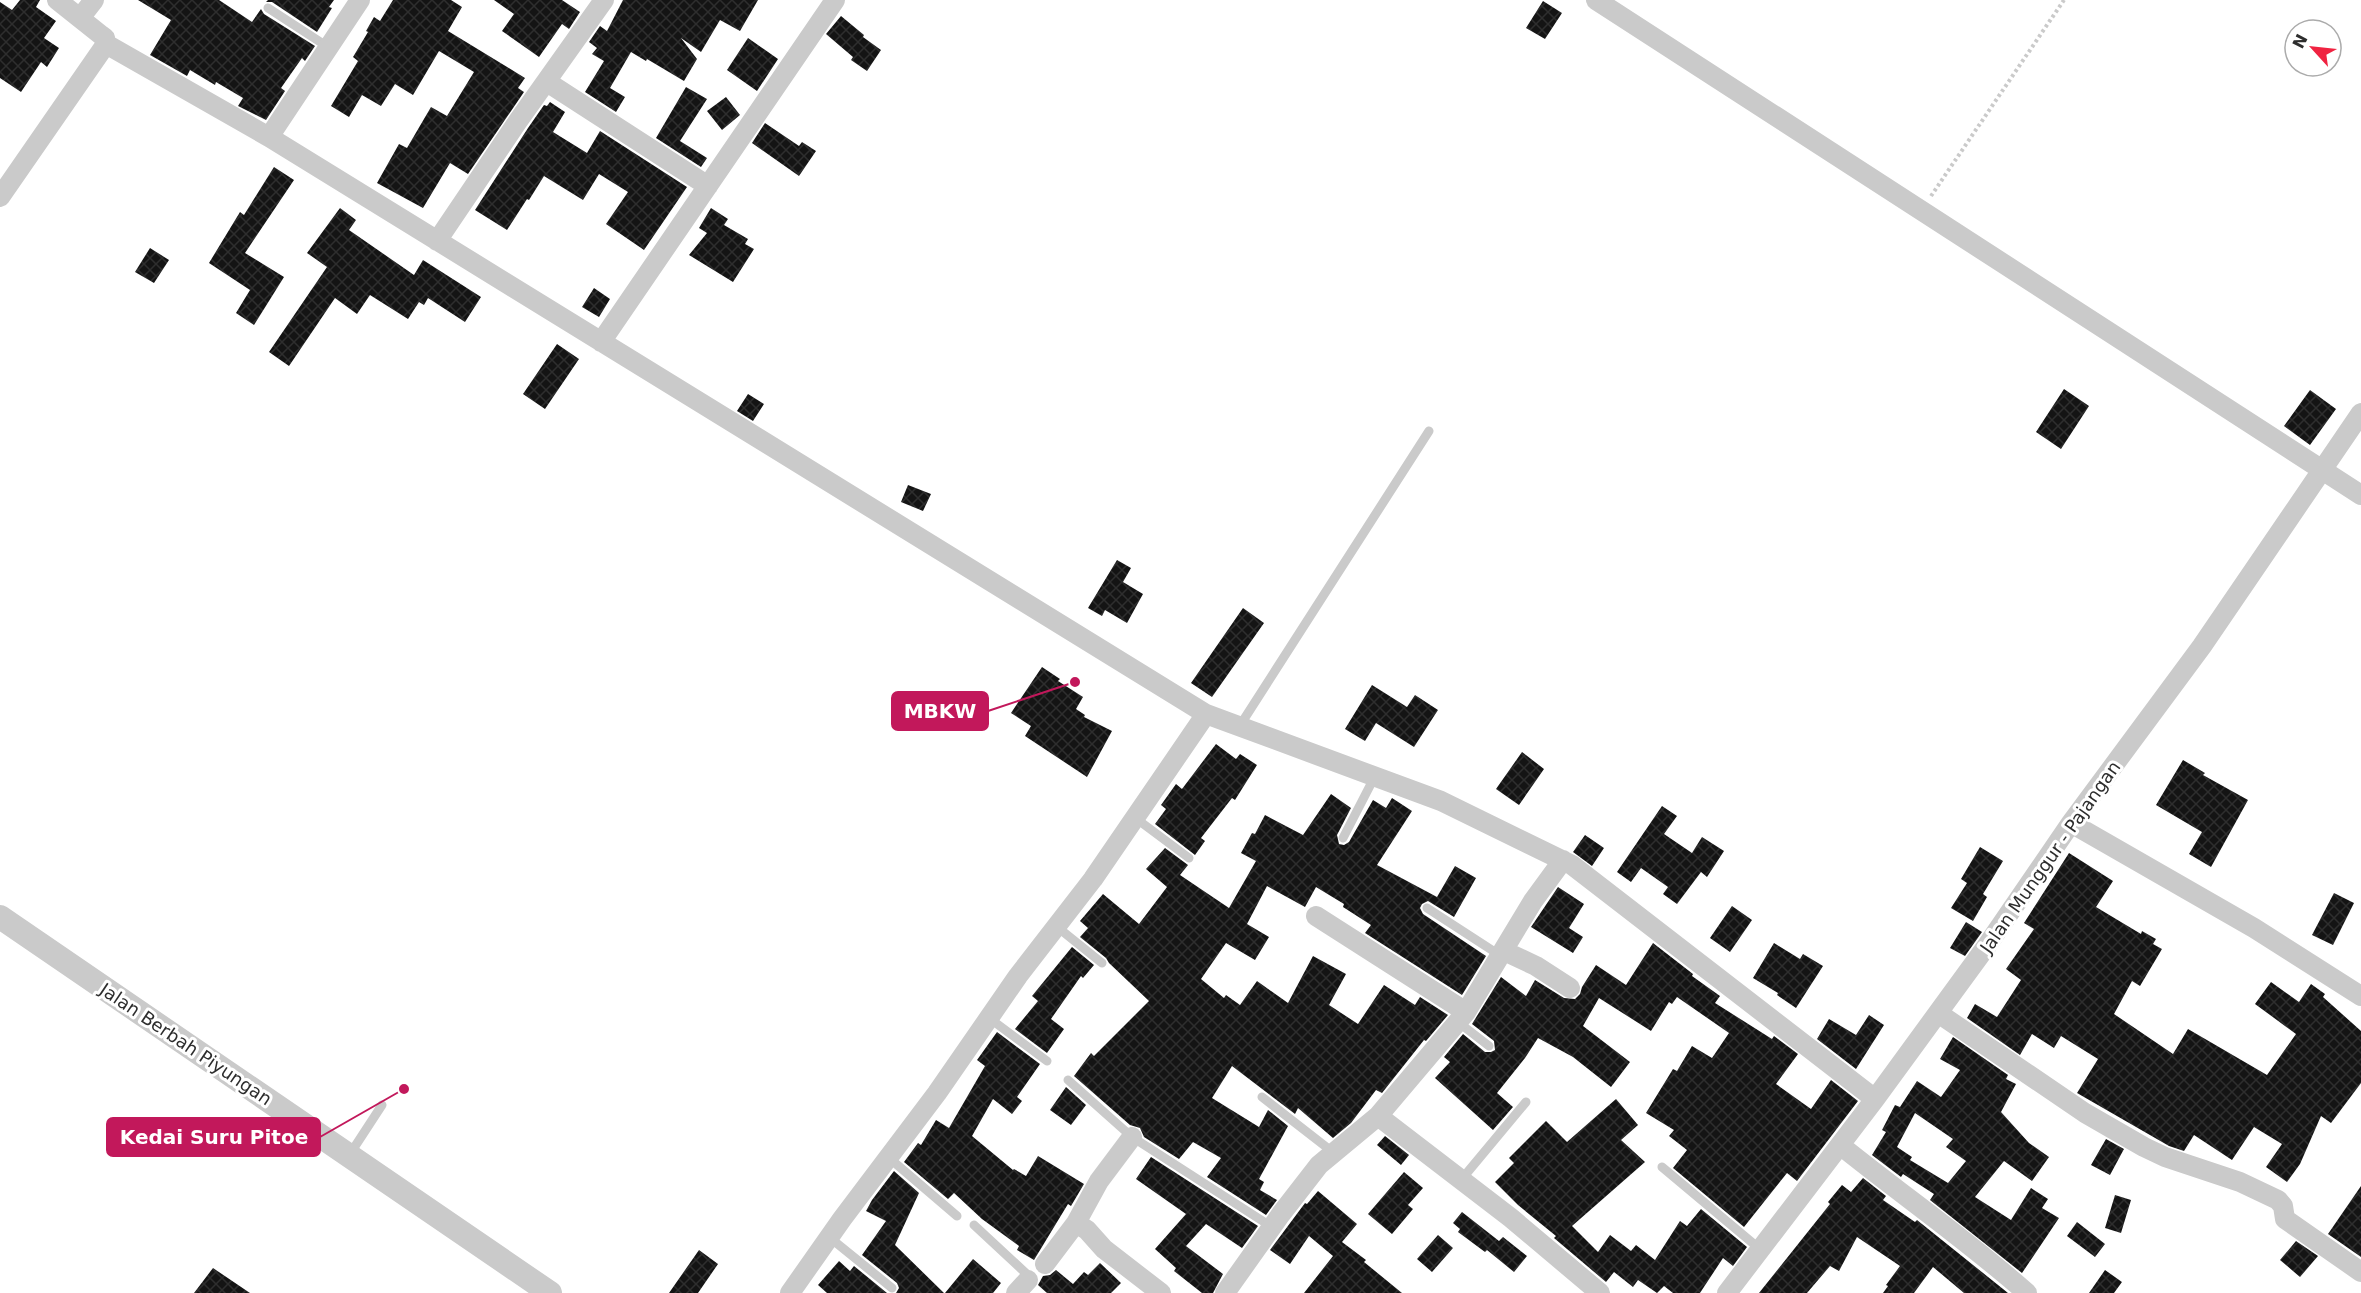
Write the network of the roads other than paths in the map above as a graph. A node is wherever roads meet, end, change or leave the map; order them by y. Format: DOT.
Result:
graph roads {
  1 [pos="57,0"];
  2 [pos="94,0"];
  3 [pos="360,0"];
  4 [pos="604,0"];
  5 [pos="835,0"];
  6 [pos="1596,0"];
  7 [pos="268,8"];
  8 [pos="80,18"];
  9 [pos="106,45"];
  10 [pos="328,47"];
  11 [pos="547,82"];
  12 [pos="268,137"];
  13 [pos="708,186"];
  14 [pos="0,197"];
  15 [pos="437,241"];
  16 [pos="601,342"];
  17 [pos="2361,413"];
  18 [pos="1429,431"];
  19 [pos="2323,469"];
  20 [pos="2361,495"];
  21 [pos="1206,714"];
  22 [pos="1239,727"];
  23 [pos="1375,776"];
  24 [pos="1134,818"];
  25 [pos="2071,823"];
  26 [pos="1343,838"];
  27 [pos="1189,858"];
  28 [pos="1563,860"];
  29 [pos="1427,908"];
  30 [pos="1317,916"];
  31 [pos="0,917"];
  32 [pos="1056,926"];
  33 [pos="1502,953"];
  34 [pos="1102,963"];
  35 [pos="1570,988"];
  36 [pos="2361,996"];
  37 [pos="1938,1014"];
  38 [pos="1462,1017"];
  39 [pos="989,1018"];
  40 [pos="1489,1046"];
  41 [pos="1047,1061"];
  42 [pos="1068,1080"];
  43 [pos="1262,1097"];
  44 [pos="1875,1099"];
  45 [pos="1526,1102"];
  46 [pos="382,1105"];
  47 [pos="1378,1116"];
  48 [pos="1132,1137"];
  49 [pos="1840,1145"];
  50 [pos="1334,1153"];
  51 [pos="349,1156"];
  52 [pos="888,1157"];
  53 [pos="1662,1167"];
  54 [pos="1461,1180"];
  55 [pos="957,1216"];
  56 [pos="1076,1223"];
  57 [pos="974,1225"];
  58 [pos="1272,1227"];
  59 [pos="829,1237"];
  60 [pos="1761,1250"];
  61 [pos="2361,1272"];
  62 [pos="1030,1278"];
  63 [pos="892,1288"];
  64 [pos="550,1293"];
  65 [pos="790,1293"];
  66 [pos="1161,1293"];
  67 [pos="1225,1293"];
  68 [pos="1600,1293"];
  69 [pos="1727,1293"];
  70 [pos="2026,1293"];
  1 -- 8 [label="street"];
  2 -- 8 [label="street"];
  3 -- 10 [label="street"];
  4 -- 11 [label="street"];
  5 -- 13 [label="street"];
  6 -- 19 [label="street"];
  7 -- 10 [label="lane"];
  8 -- 9 [label="street"];
  9 -- 12 [label="street"];
  9 -- 14 [label="street"];
  10 -- 12 [label="street"];
  11 -- 13 [label="street"];
  11 -- 15 [label="street"];
  12 -- 15 [label="street"];
  13 -- 16 [label="street"];
  15 -- 16 [label="street"];
  16 -- 21 [label="street"];
  17 -- 19 [label="street, Jalan Munggur - Pajangan"];
  18 -- 22 [label="lane"];
  19 -- 20 [label="street"];
  19 -- 25 [label="street, Jalan Munggur - Pajangan"];
  21 -- 22 [label="street"];
  21 -- 24 [label="street"];
  22 -- 23 [label="street"];
  23 -- 26 [label="lane"];
  23 -- 28 [label="street"];
  24 -- 27 [label="lane"];
  24 -- 32 [label="street"];
  25 -- 36 [label="street"];
  25 -- 37 [label="street, Jalan Munggur - Pajangan"];
  28 -- 33 [label="street"];
  28 -- 44 [label="street"];
  29 -- 33 [label="lane"];
  30 -- 38 [label="street"];
  31 -- 51 [label="street, Jalan Berbah Piyungan"];
  32 -- 34 [label="lane"];
  32 -- 39 [label="street"];
  33 -- 35 [label="street"];
  33 -- 38 [label="street"];
  37 -- 44 [label="street, Jalan Munggur - Pajangan"];
  37 -- 61 [label="street"];
  38 -- 40 [label="lane"];
  38 -- 47 [label="street"];
  39 -- 41 [label="lane"];
  39 -- 52 [label="street"];
  42 -- 48 [label="lane"];
  43 -- 50 [label="lane"];
  44 -- 49 [label="street, Jalan Munggur - Pajangan"];
  45 -- 54 [label="lane"];
  46 -- 51 [label="lane"];
  47 -- 50 [label="street"];
  47 -- 54 [label="street"];
  48 -- 56 [label="street"];
  48 -- 58 [label="lane"];
  49 -- 60 [label="street, Jalan Munggur - Pajangan"];
  49 -- 70 [label="street"];
  50 -- 58 [label="street"];
  51 -- 64 [label="street, Jalan Berbah Piyungan"];
  52 -- 55 [label="lane"];
  52 -- 59 [label="street"];
  53 -- 60 [label="lane"];
  54 -- 68 [label="street"];
  56 -- 62 [label="street"];
  56 -- 66 [label="street"];
  57 -- 62 [label="lane"];
  58 -- 67 [label="street"];
  59 -- 63 [label="lane"];
  59 -- 65 [label="street"];
  60 -- 69 [label="street, Jalan Munggur - Pajangan"];
}
